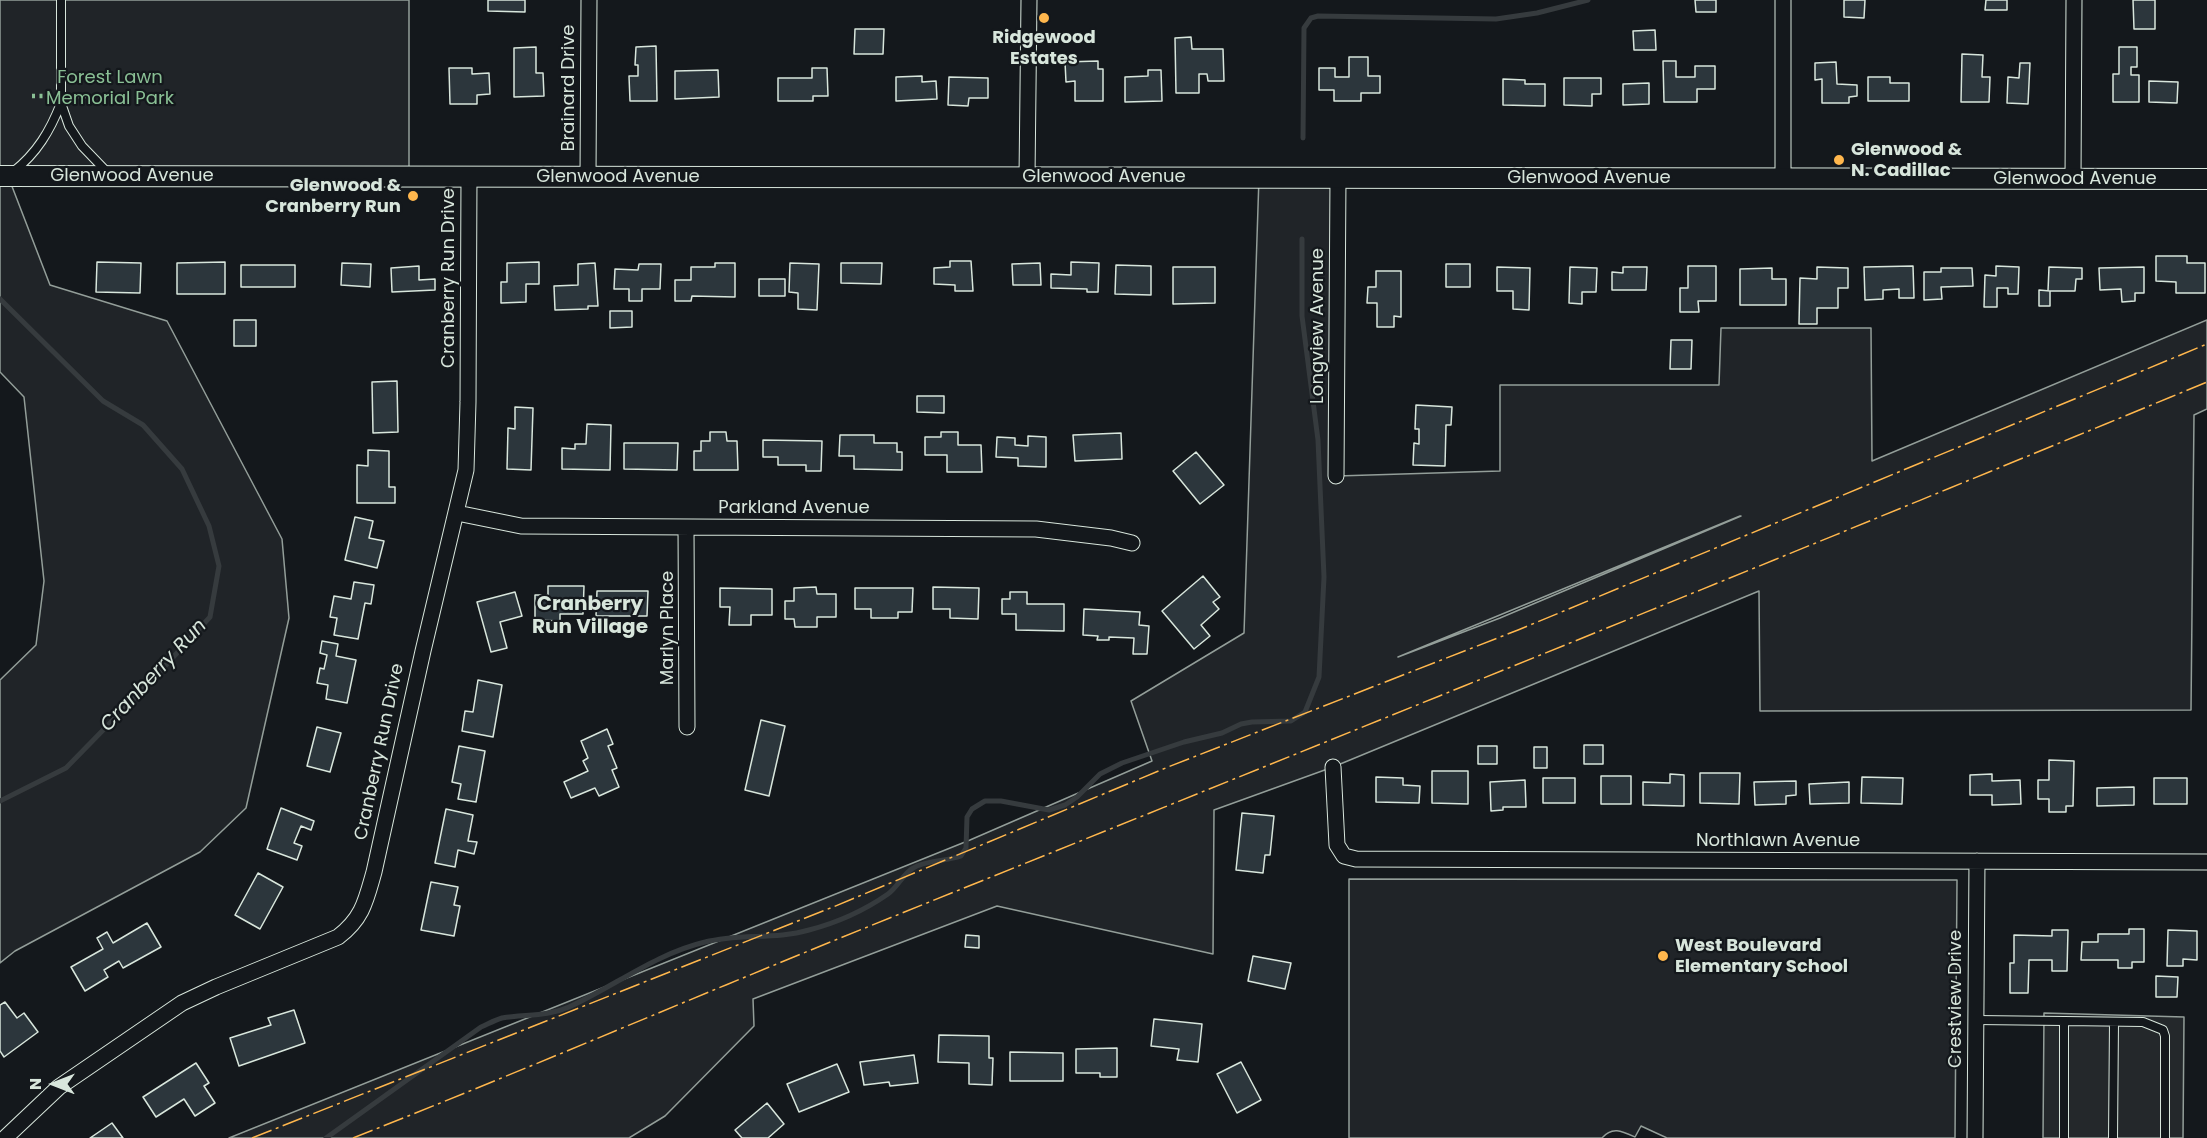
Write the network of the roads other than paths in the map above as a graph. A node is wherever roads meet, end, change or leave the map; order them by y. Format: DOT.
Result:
graph roads {
  1 [pos="61,0"];
  2 [pos="589,0"];
  3 [pos="1029,0"];
  4 [pos="1783,0"];
  5 [pos="2074,0"];
  6 [pos="61,103"];
  7 [pos="4,176"];
  8 [pos="110,176"];
  9 [pos="469,177"];
  10 [pos="588,177"];
  11 [pos="1027,177"];
  12 [pos="1338,177"];
  13 [pos="1783,178"];
  14 [pos="2073,179"];
  15 [pos="2207,179"];
  16 [pos="1336,476"];
  17 [pos="457,513"];
  18 [pos="687,528"];
  19 [pos="1132,543"];
  20 [pos="687,727"];
  21 [pos="1333,767"];
  22 [pos="1977,861"];
  23 [pos="2207,862"];
  24 [pos="1976,1020"];
  25 [pos="2064,1021"];
  26 [pos="2114,1022"];
  27 [pos="5,1138"];
  28 [pos="1975,1138"];
  29 [pos="2064,1138"];
  30 [pos="2113,1138"];
  31 [pos="2165,1138"];
  1 -- 6 [label="lane"];
  2 -- 10 [label="street, Brainard Drive"];
  3 -- 11 [label="street"];
  4 -- 13 [label="street"];
  5 -- 14 [label="street"];
  6 -- 7 [label="lane"];
  6 -- 8 [label="lane"];
  7 -- 8 [label="street, Glenwood Avenue"];
  8 -- 9 [label="street, Glenwood Avenue"];
  9 -- 10 [label="street, Glenwood Avenue"];
  9 -- 17 [label="street, Cranberry Run Drive"];
  10 -- 11 [label="street, Glenwood Avenue"];
  11 -- 12 [label="street, Glenwood Avenue"];
  12 -- 13 [label="street, Glenwood Avenue"];
  12 -- 16 [label="street, Longview Avenue"];
  13 -- 14 [label="street, Glenwood Avenue"];
  14 -- 15 [label="street, Glenwood Avenue"];
  17 -- 18 [label="street, Parkland Avenue"];
  17 -- 27 [label="street, Cranberry Run Drive"];
  18 -- 19 [label="street, Parkland Avenue"];
  18 -- 20 [label="street, Marlyn Place"];
  21 -- 22 [label="street, Northlawn Avenue"];
  22 -- 23 [label="street, Northlawn Avenue"];
  22 -- 24 [label="street, Crestview Drive"];
  24 -- 25 [label="lane"];
  24 -- 28 [label="street, Crestview Drive"];
  25 -- 26 [label="lane"];
  25 -- 29 [label="lane"];
  26 -- 30 [label="lane"];
  26 -- 31 [label="lane"];
}
